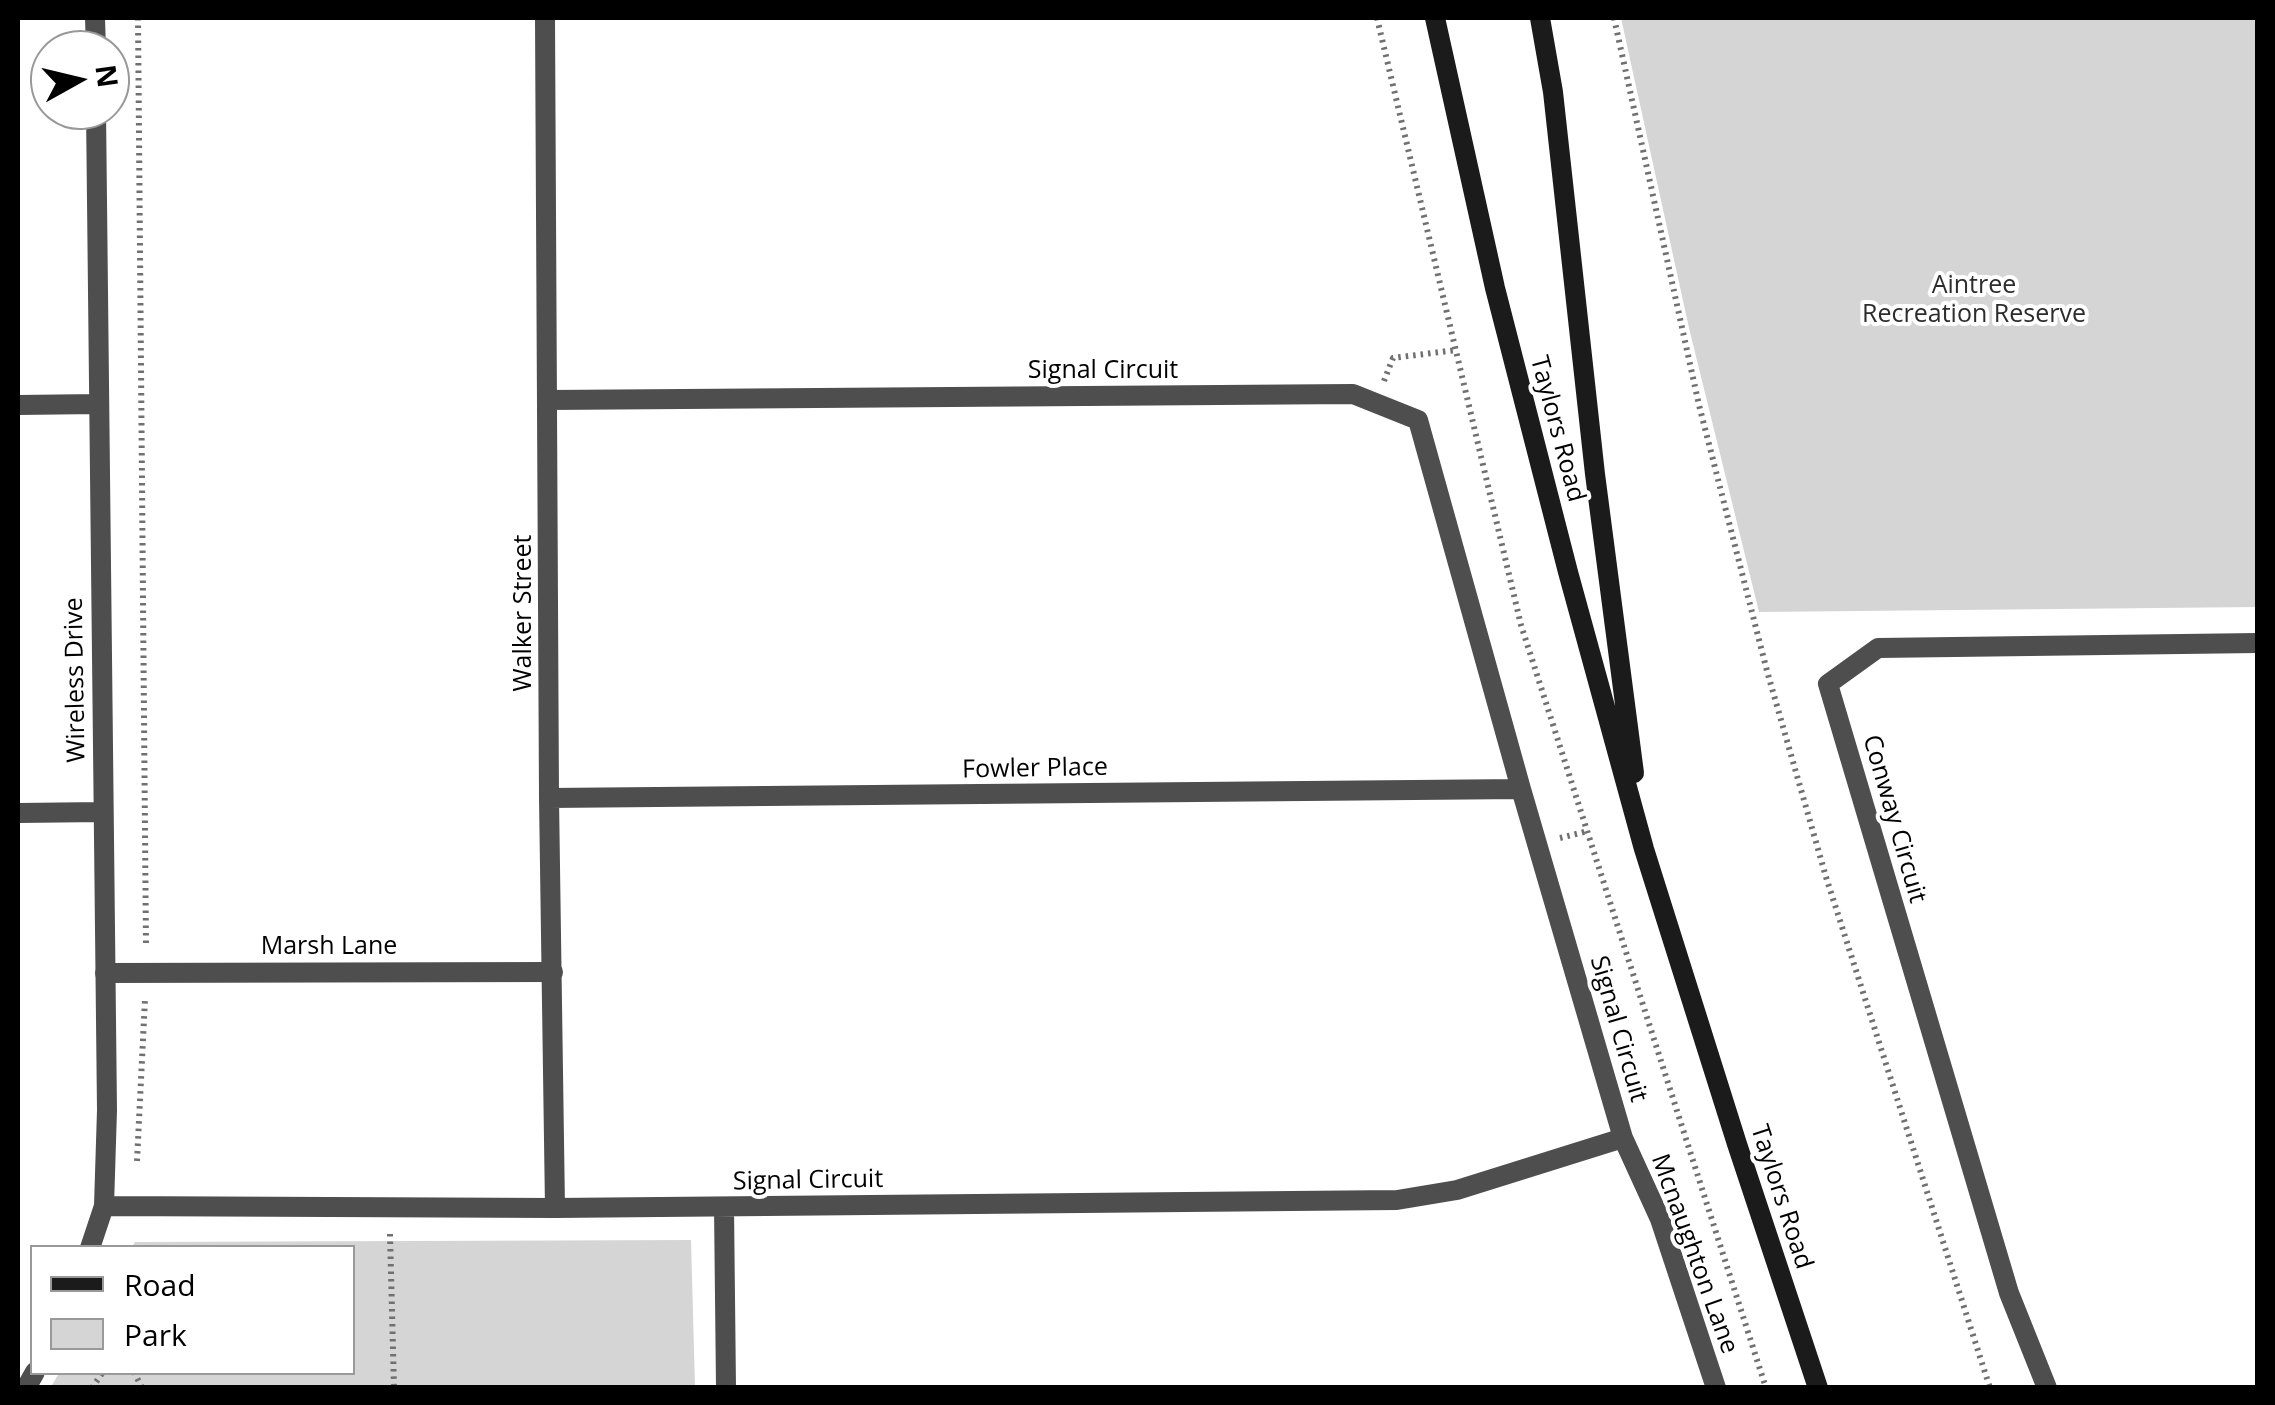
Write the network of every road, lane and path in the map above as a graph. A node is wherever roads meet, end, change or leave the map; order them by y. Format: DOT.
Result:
graph roads {
  1 [pos="138,18"];
  2 [pos="545,18"];
  3 [pos="1377,18"];
  4 [pos="1435,18"];
  5 [pos="1540,18"];
  6 [pos="1614,18"];
  7 [pos="96,130"];
  8 [pos="1456,350"];
  9 [pos="548,400"];
  10 [pos="1376,403"];
  11 [pos="18,404"];
  12 [pos="98,404"];
  13 [pos="2258,643"];
  14 [pos="1521,790"];
  15 [pos="550,798"];
  16 [pos="102,812"];
  17 [pos="18,813"];
  18 [pos="1644,850"];
  19 [pos="553,972"];
  20 [pos="146,973"];
  21 [pos="105,974"];
  22 [pos="1624,1138"];
  23 [pos="104,1206"];
  24 [pos="135,1206"];
  25 [pos="724,1206"];
  26 [pos="390,1208"];
  27 [pos="555,1208"];
  28 [pos="91,1245"];
  29 [pos="394,1388"];
  30 [pos="726,1388"];
  31 [pos="1716,1388"];
  32 [pos="1766,1388"];
  33 [pos="1818,1388"];
  34 [pos="1990,1388"];
  35 [pos="2047,1388"];
  1 -- 20 [label="path"];
  2 -- 9 [label="street, Walker Street"];
  3 -- 8 [label="path"];
  4 -- 18 [label="street, Taylors Road"];
  5 -- 18 [label="street, Taylors Road"];
  6 -- 34 [label="path"];
  7 -- 12 [label="street, Wireless Drive"];
  8 -- 10 [label="path"];
  8 -- 32 [label="path"];
  9 -- 10 [label="street, Signal Circuit"];
  9 -- 15 [label="street, Walker Street"];
  10 -- 14 [label="street, Signal Circuit"];
  11 -- 12 [label="street"];
  12 -- 16 [label="street, Wireless Drive"];
  13 -- 35 [label="street, Conway Circuit"];
  14 -- 15 [label="street, Fowler Place"];
  14 -- 22 [label="street, Signal Circuit"];
  15 -- 19 [label="street, Walker Street"];
  16 -- 17 [label="street"];
  16 -- 21 [label="street, Wireless Drive"];
  18 -- 33 [label="street, Taylors Road"];
  19 -- 20 [label="street, Marsh Lane"];
  19 -- 27 [label="street, Walker Street"];
  20 -- 21 [label="street, Marsh Lane"];
  20 -- 24 [label="path"];
  21 -- 23 [label="street, Wireless Drive"];
  22 -- 25 [label="street, Signal Circuit"];
  22 -- 31 [label="street, Mcnaughton Lane"];
  23 -- 24 [label="street, Signal Circuit"];
  23 -- 28 [label="street, Wireless Drive"];
  24 -- 26 [label="street, Signal Circuit"];
  25 -- 27 [label="street, Signal Circuit"];
  25 -- 30 [label="street"];
  26 -- 27 [label="street, Signal Circuit"];
  26 -- 29 [label="path"];
}
